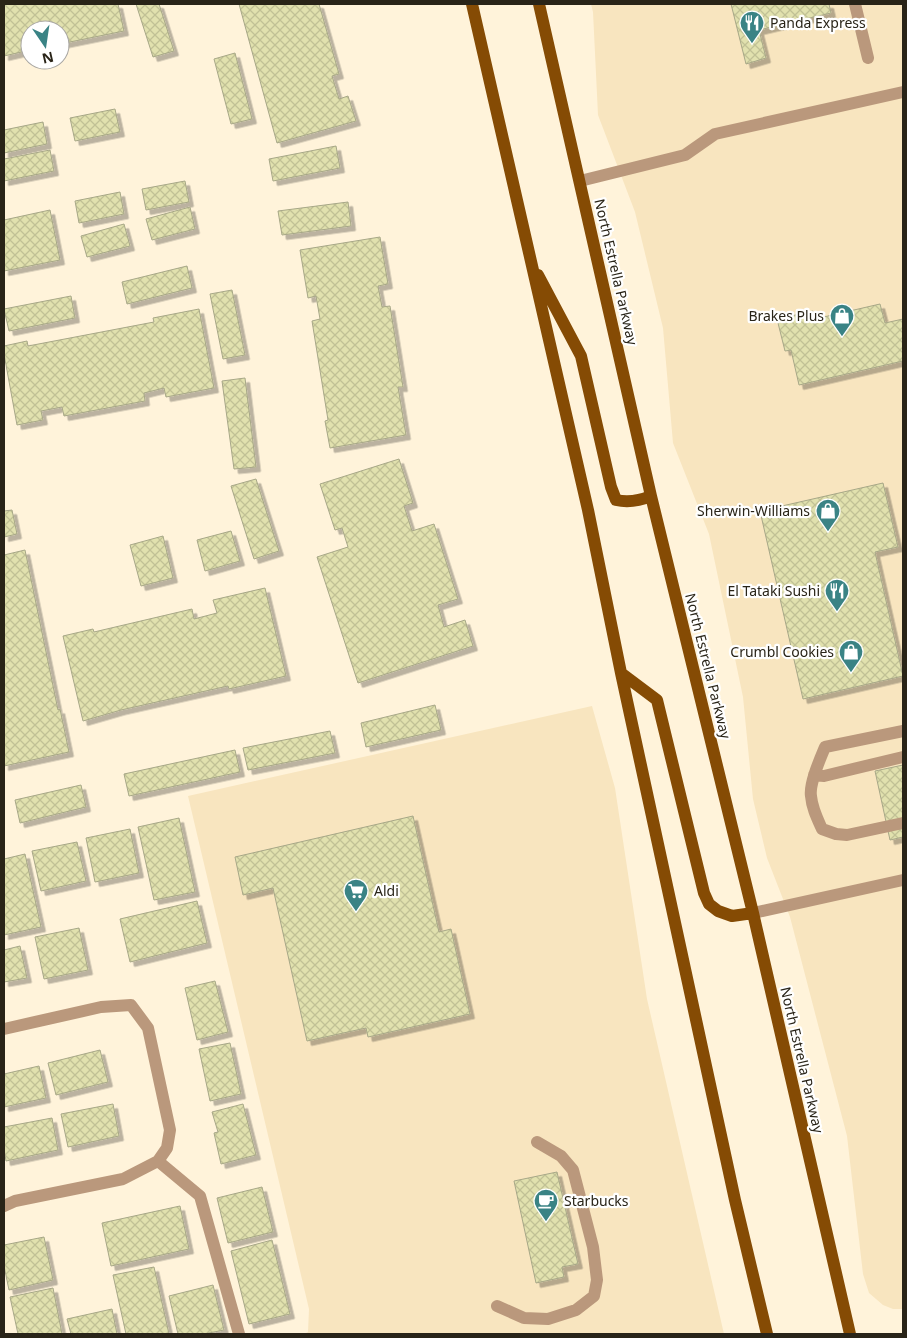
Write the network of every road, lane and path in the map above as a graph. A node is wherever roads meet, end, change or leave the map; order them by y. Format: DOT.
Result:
graph roads {
  1 [pos="472,4"];
  2 [pos="539,4"];
  3 [pos="855,4"];
  4 [pos="868,58"];
  5 [pos="903,92"];
  6 [pos="580,181"];
  7 [pos="530,259"];
  8 [pos="651,496"];
  9 [pos="621,673"];
  10 [pos="903,731"];
  11 [pos="903,757"];
  12 [pos="814,775"];
  13 [pos="903,823"];
  14 [pos="903,880"];
  15 [pos="753,914"];
  16 [pos="4,1029"];
  17 [pos="537,1142"];
  18 [pos="158,1161"];
  19 [pos="4,1206"];
  20 [pos="497,1306"];
  21 [pos="239,1334"];
  22 [pos="767,1334"];
  23 [pos="850,1334"];
  1 -- 7 [label="main road"];
  2 -- 6 [label="main road, North Estrella Parkway"];
  3 -- 4 [label="street"];
  5 -- 6 [label="street"];
  6 -- 8 [label="main road, North Estrella Parkway"];
  7 -- 8 [label="main road"];
  7 -- 9 [label="main road"];
  8 -- 15 [label="main road, North Estrella Parkway"];
  9 -- 15 [label="main road"];
  9 -- 22 [label="main road"];
  10 -- 12 [label="street"];
  11 -- 12 [label="street"];
  12 -- 13 [label="street"];
  14 -- 15 [label="street"];
  15 -- 23 [label="main road, North Estrella Parkway"];
  16 -- 18 [label="street"];
  17 -- 20 [label="street"];
  18 -- 19 [label="street"];
  18 -- 21 [label="street"];
}
